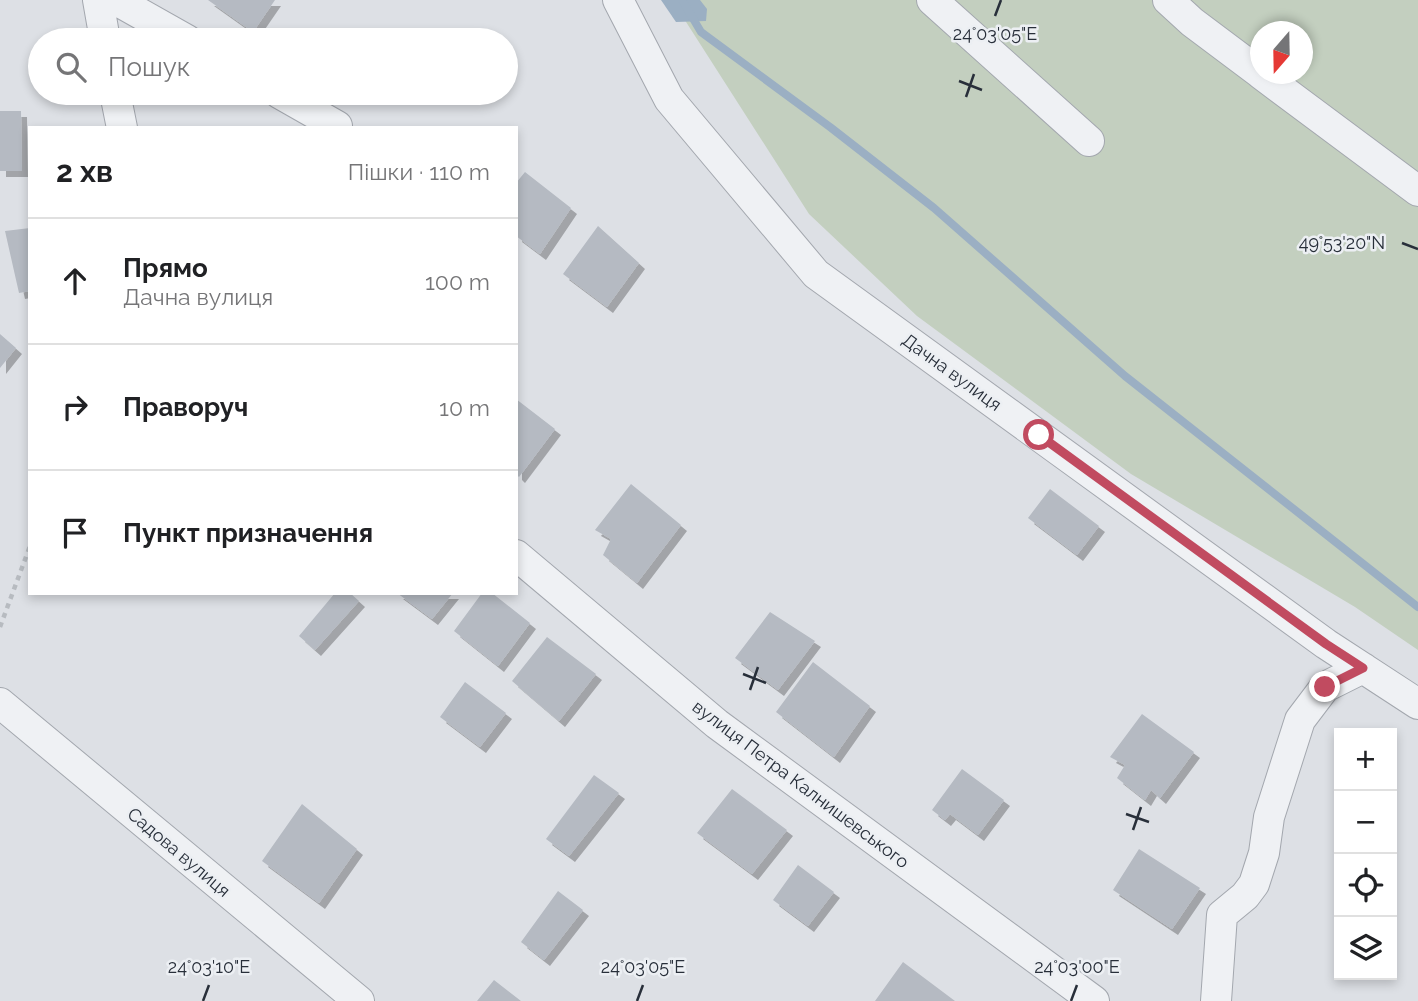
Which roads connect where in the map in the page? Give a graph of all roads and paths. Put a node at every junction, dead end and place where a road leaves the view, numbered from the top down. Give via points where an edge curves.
1 (98, 0) edge
2 (116, 0) edge
3 (618, 0) edge
4 (932, 0) edge
5 (1168, 0) edge
6 (103, 28) edge
7 (166, 28) edge
8 (1250, 65) edge
9 (1276, 84) edge
10 (117, 105) edge
11 (300, 105) edge
12 (121, 126) edge
13 (337, 126) edge
14 (1089, 141) dead end
15 (1418, 191) edge
16 (28, 552) edge
17 (518, 557) edge
18 (0, 627) edge
19 (1363, 668) junction
20 (0, 704) edge
21 (1418, 704) edge
22 (348, 998) edge
23 (1094, 1001) edge
24 (1216, 1001) edge

1 - 6 street
2 - 7 street
3 - 19 street, Дачна вулиця via 669,99 816,274
4 - 14 street
5 - 8 street
9 - 15 street
10 - 12 street
11 - 13 street
16 - 18 path
17 - 23 street, вулиця Петра Калнишевського via 717,724
19 - 21 street, Дачна вулиця
19 - 24 street via 1325,687 1300,720 1269,817 1254,884 1222,915
20 - 22 street, Садова вулиця

